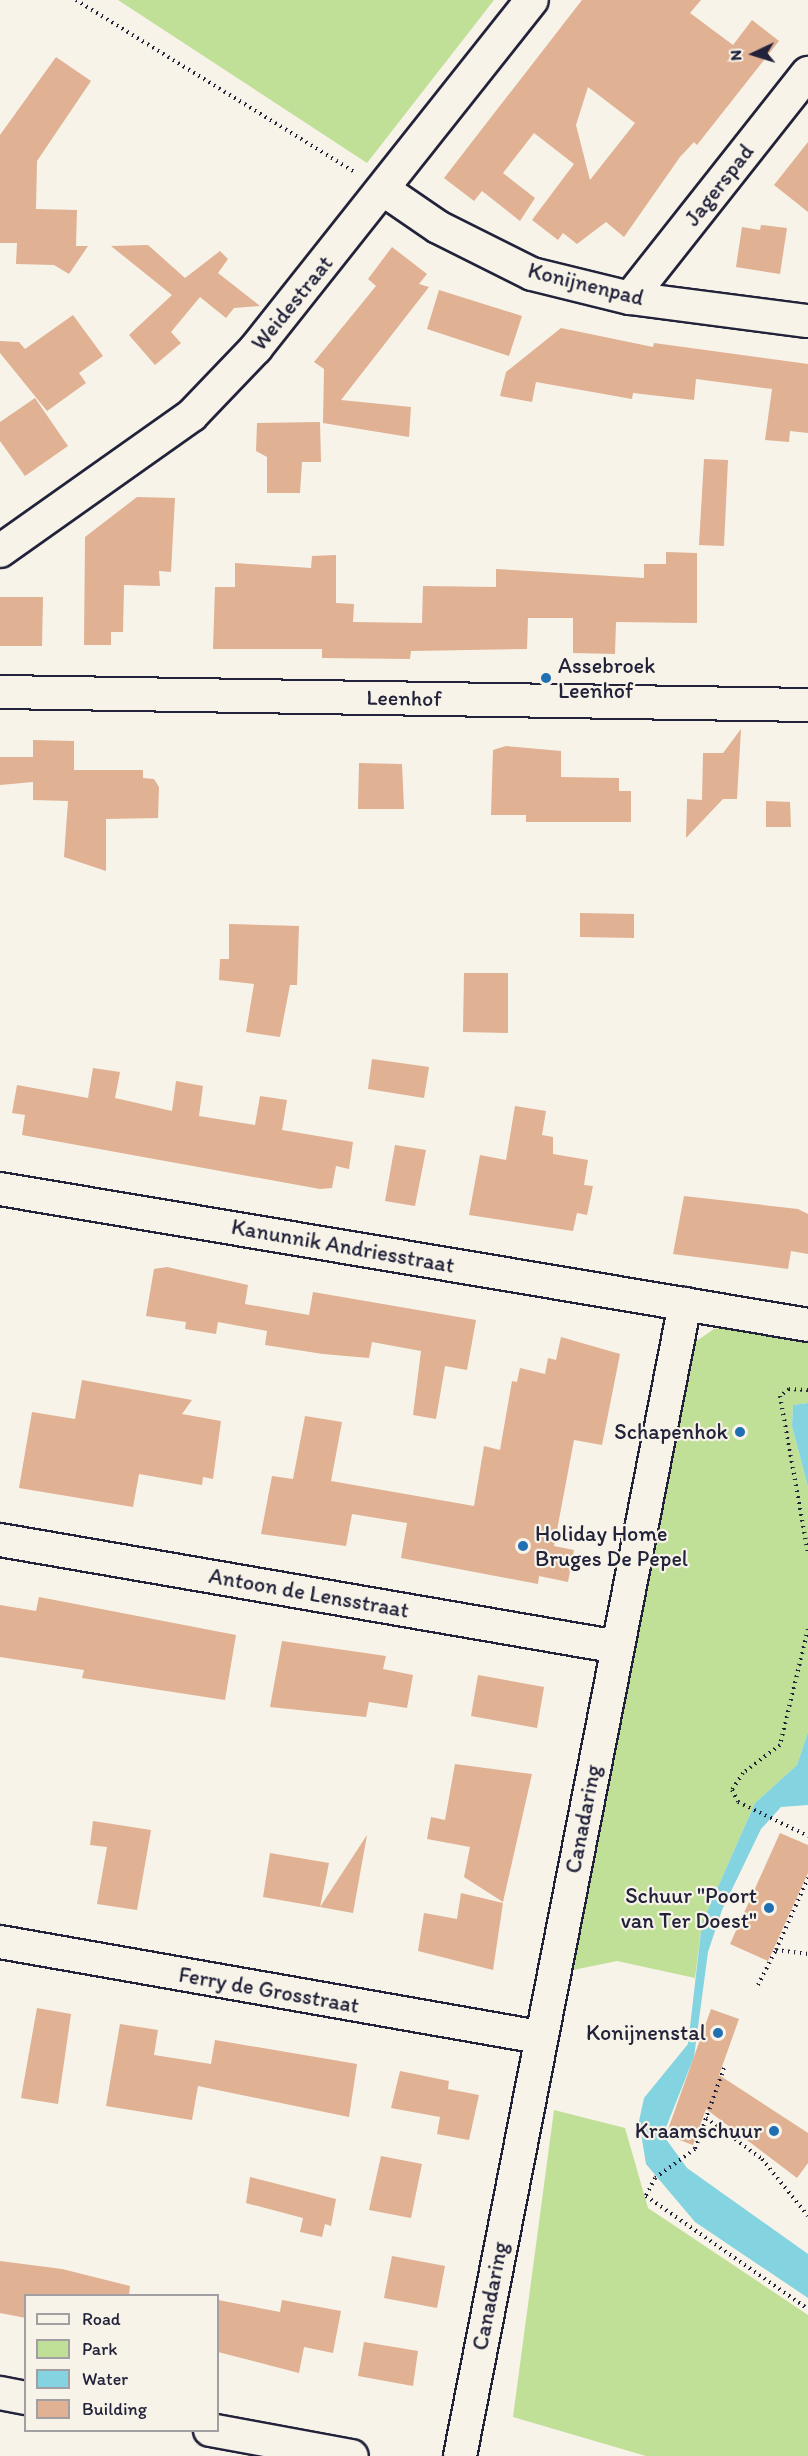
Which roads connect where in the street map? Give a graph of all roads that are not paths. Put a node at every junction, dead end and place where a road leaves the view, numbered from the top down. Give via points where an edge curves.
1 (532, 0) edge
2 (808, 73) edge
3 (384, 190) junction
4 (630, 298) junction
5 (808, 321) edge
6 (0, 551) edge
7 (0, 692) edge
8 (808, 705) edge
9 (0, 1189) edge
10 (685, 1304) junction
11 (808, 1325) edge
12 (0, 1540) edge
13 (618, 1647) junction
14 (0, 1942) edge
15 (539, 2037) junction
16 (0, 2393) edge
17 (24, 2397) edge
18 (219, 2432) edge
19 (352, 2456) edge
20 (460, 2456) edge

1 - 3 street, Weidestraat
2 - 4 street, Jagerspad
3 - 4 street, Konijnenpad via 438,227 532,274
3 - 6 street, Weidestraat via 256,348 192,415
4 - 5 street, Konijnenpad
7 - 8 street, Leenhof
9 - 10 street, Kanunnik Andriesstraat
10 - 11 street
10 - 13 street, Canadaring
12 - 13 street, Antoon de Lensstraat
13 - 15 street, Canadaring
14 - 15 street, Ferry de Grosstraat
15 - 20 street, Canadaring
16 - 17 street
18 - 19 street

